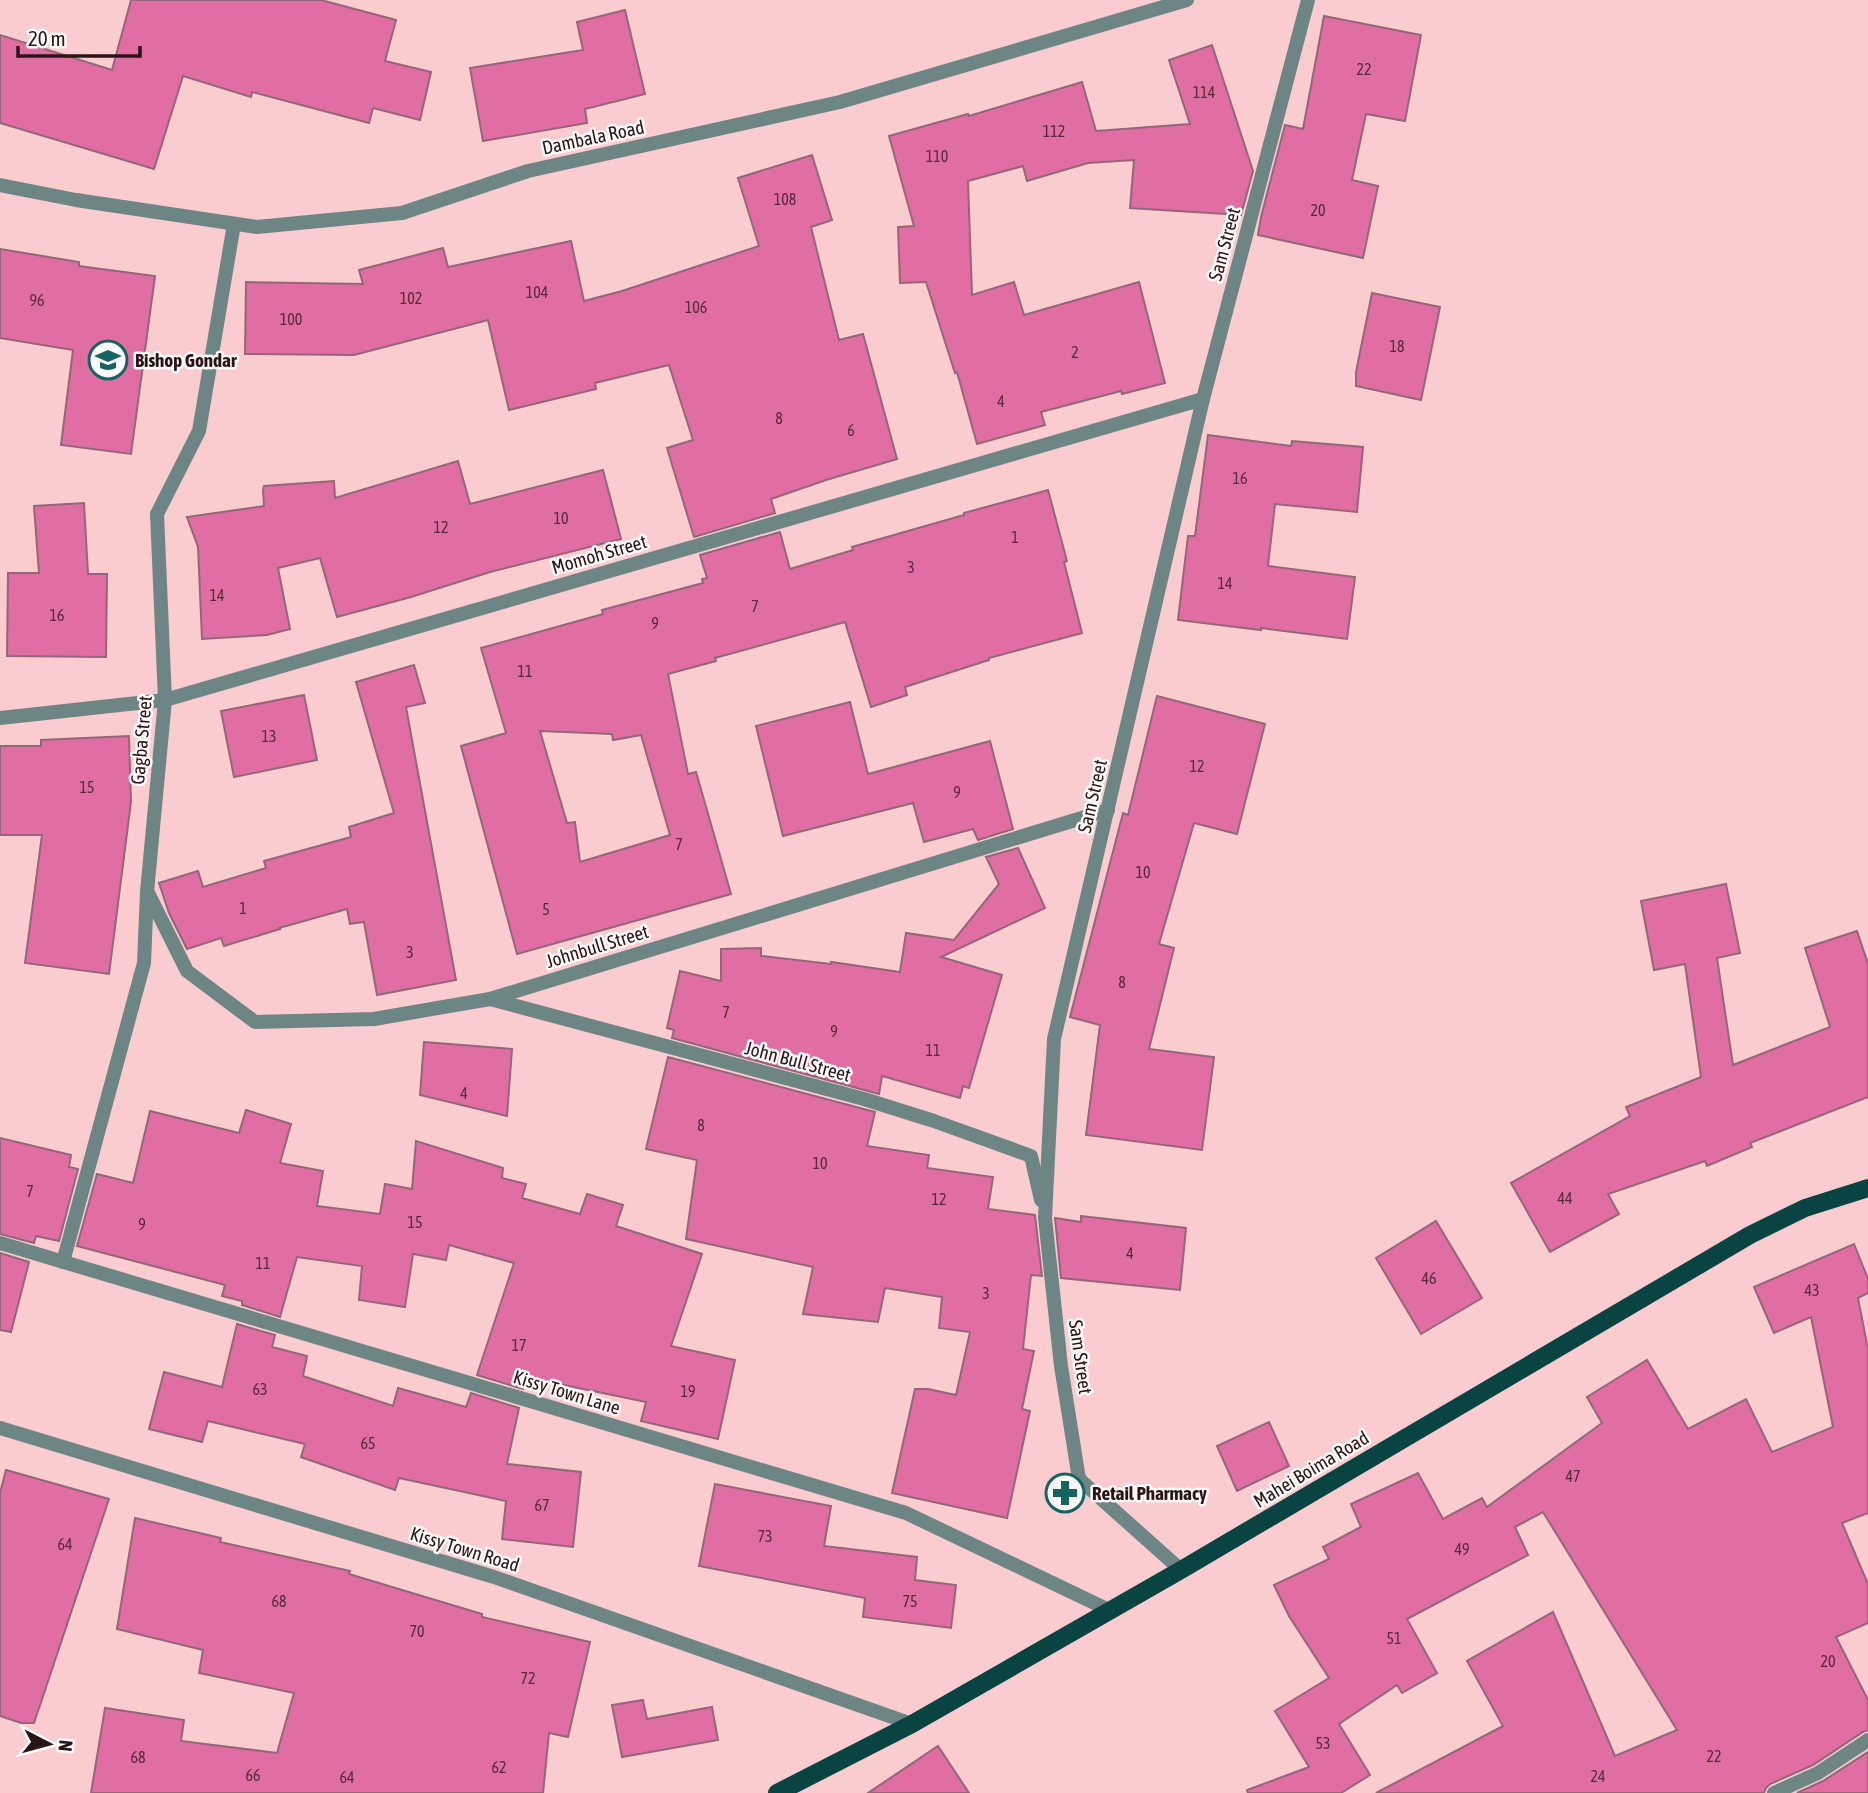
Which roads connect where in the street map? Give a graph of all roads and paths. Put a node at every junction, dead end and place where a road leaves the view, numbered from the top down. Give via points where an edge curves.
1 (1187, 0) edge
2 (1308, 0) edge
3 (0, 185) edge
4 (233, 224) junction
5 (1203, 399) junction
6 (165, 700) junction
7 (0, 718) edge
8 (1108, 810) junction
9 (147, 892) junction
10 (490, 999) junction
11 (1868, 1188) edge
12 (1045, 1218) junction
13 (0, 1243) edge
14 (63, 1262) junction
15 (0, 1428) edge
16 (1181, 1570) junction
17 (1111, 1611) junction
18 (912, 1724) junction
19 (1868, 1741) edge
20 (778, 1793) edge
21 (1774, 1793) edge

1 - 4 street, Dambala Road via 840,102 528,171 402,213 257,227
2 - 5 street, Sam Street
3 - 4 street, Dambala Road
4 - 6 street, Gagba Street via 199,431 157,514
5 - 6 street, Momoh Street
5 - 8 street, Sam Street
6 - 7 street, Momoh Street
6 - 9 street, Gagba Street
8 - 10 street, Johnbull Street
8 - 12 street, Sam Street via 1054,1039
9 - 10 street, Johnbull Street via 187,971 255,1022 374,1019
9 - 14 street, Gagba Street via 144,963
10 - 12 street, John Bull Street via 864,1099 1031,1156
11 - 16 main road, Mahei Boima Road via 1805,1208 1750,1235
12 - 16 street, Sam Street via 1079,1479
13 - 14 street, Kissy Town Lane
14 - 17 street, Kissy Town Lane via 906,1513
15 - 18 street, Kissy Town Road via 494,1577
16 - 17 main road, Mahei Boima Road
17 - 18 main road, Mahei Boima Road
18 - 20 main road, Mahei Boima Road
19 - 21 street via 1818,1773

